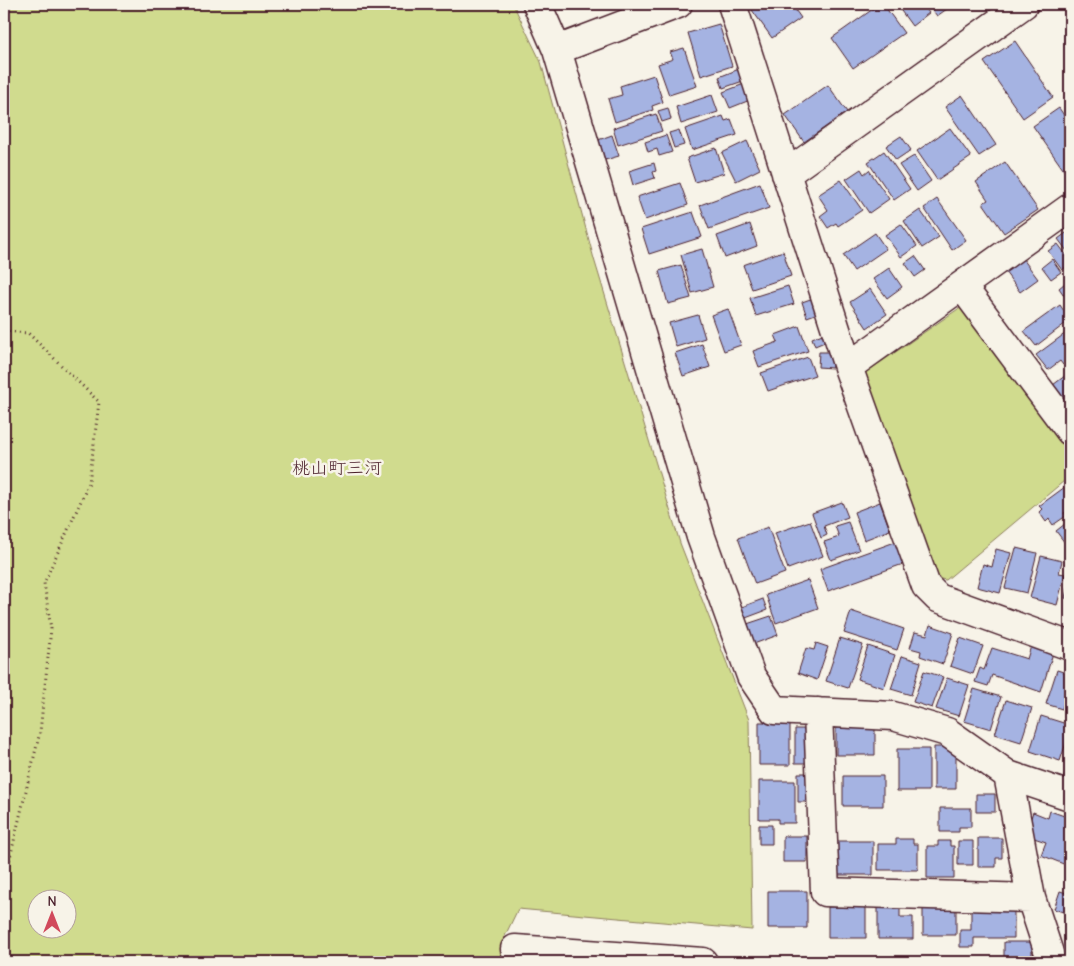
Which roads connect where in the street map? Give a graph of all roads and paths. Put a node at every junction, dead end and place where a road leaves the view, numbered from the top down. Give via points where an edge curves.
1 (537, 4) edge
2 (678, 4) edge
3 (732, 4) edge
4 (1024, 4) edge
5 (557, 50) junction
6 (786, 174) junction
7 (1070, 208) edge
8 (962, 286) junction
9 (4, 331) edge
10 (848, 367) junction
11 (1070, 431) edge
12 (1070, 646) edge
13 (818, 712) junction
14 (1008, 775) junction
15 (1070, 796) edge
16 (4, 883) edge
17 (1031, 898) junction
18 (514, 949) dead end
19 (703, 962) edge
20 (1052, 962) edge

1 - 5 street
2 - 5 street
3 - 6 street
4 - 6 street
5 - 13 street via 700,537 751,676 774,710
6 - 10 street
7 - 8 street
8 - 10 street
8 - 11 street
9 - 16 path via 28,334 99,402 89,483 44,583 51,630 40,732
10 - 12 street via 926,586 938,598
13 - 14 street via 893,716 947,732
13 - 17 street via 825,892
14 - 15 street
14 - 17 street
17 - 20 street
18 - 19 street

